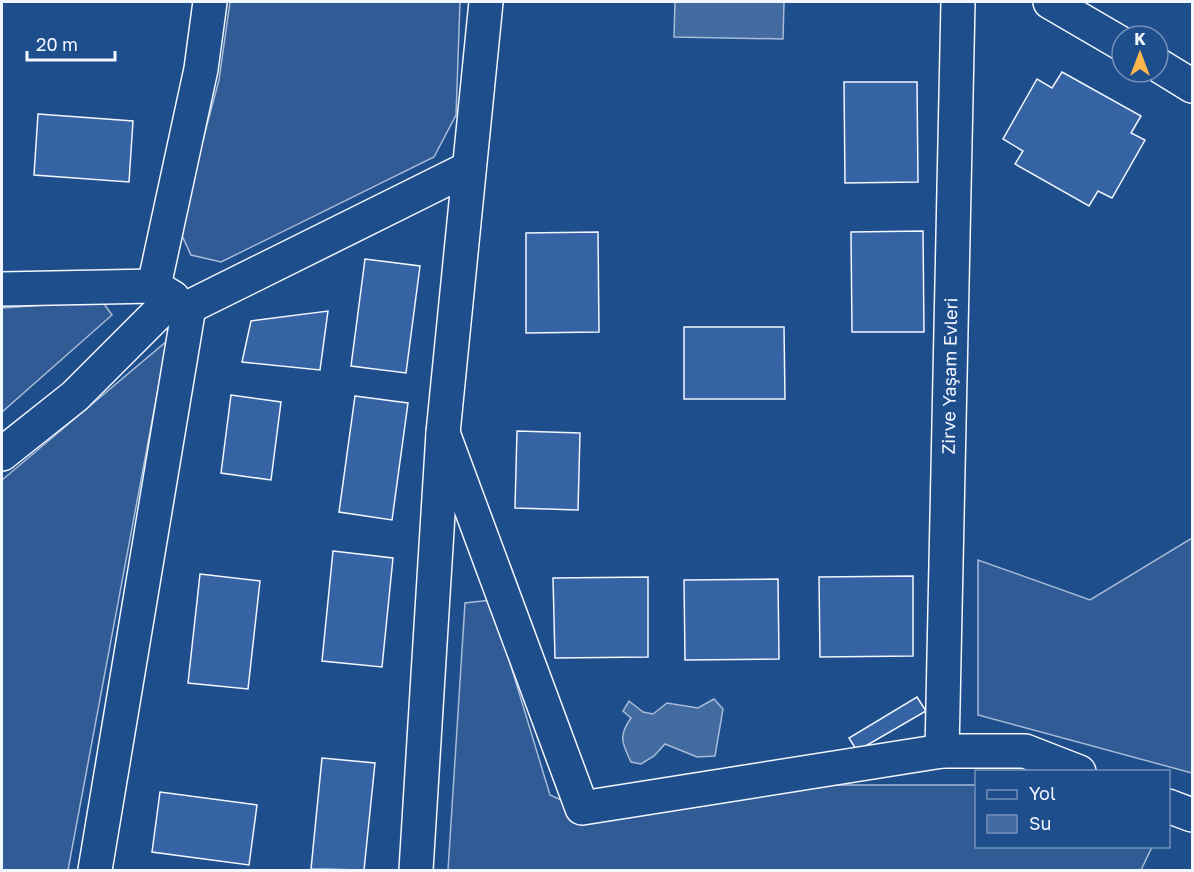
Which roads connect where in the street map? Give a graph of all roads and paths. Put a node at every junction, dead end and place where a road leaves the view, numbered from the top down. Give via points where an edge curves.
1 (210, 2) edge
2 (486, 2) edge
3 (958, 2) edge
4 (1050, 2) edge
5 (1110, 37) edge
6 (1170, 72) edge
7 (1192, 86) edge
8 (469, 168) junction
9 (2, 289) edge
10 (172, 297) junction
11 (443, 433) junction
12 (2, 454) edge
13 (942, 751) junction
14 (1076, 770) edge
15 (1170, 807) edge
16 (1192, 815) edge
17 (94, 870) edge
18 (416, 870) edge

1 - 10 street
2 - 8 street
3 - 13 street, Zirve Yaşam Evleri
4 - 5 street
6 - 7 street
8 - 10 street
8 - 11 street
9 - 10 street
10 - 12 street via 75,396
10 - 17 street
11 - 13 street via 582,808
11 - 18 street
13 - 14 street via 1025,751
15 - 16 street

